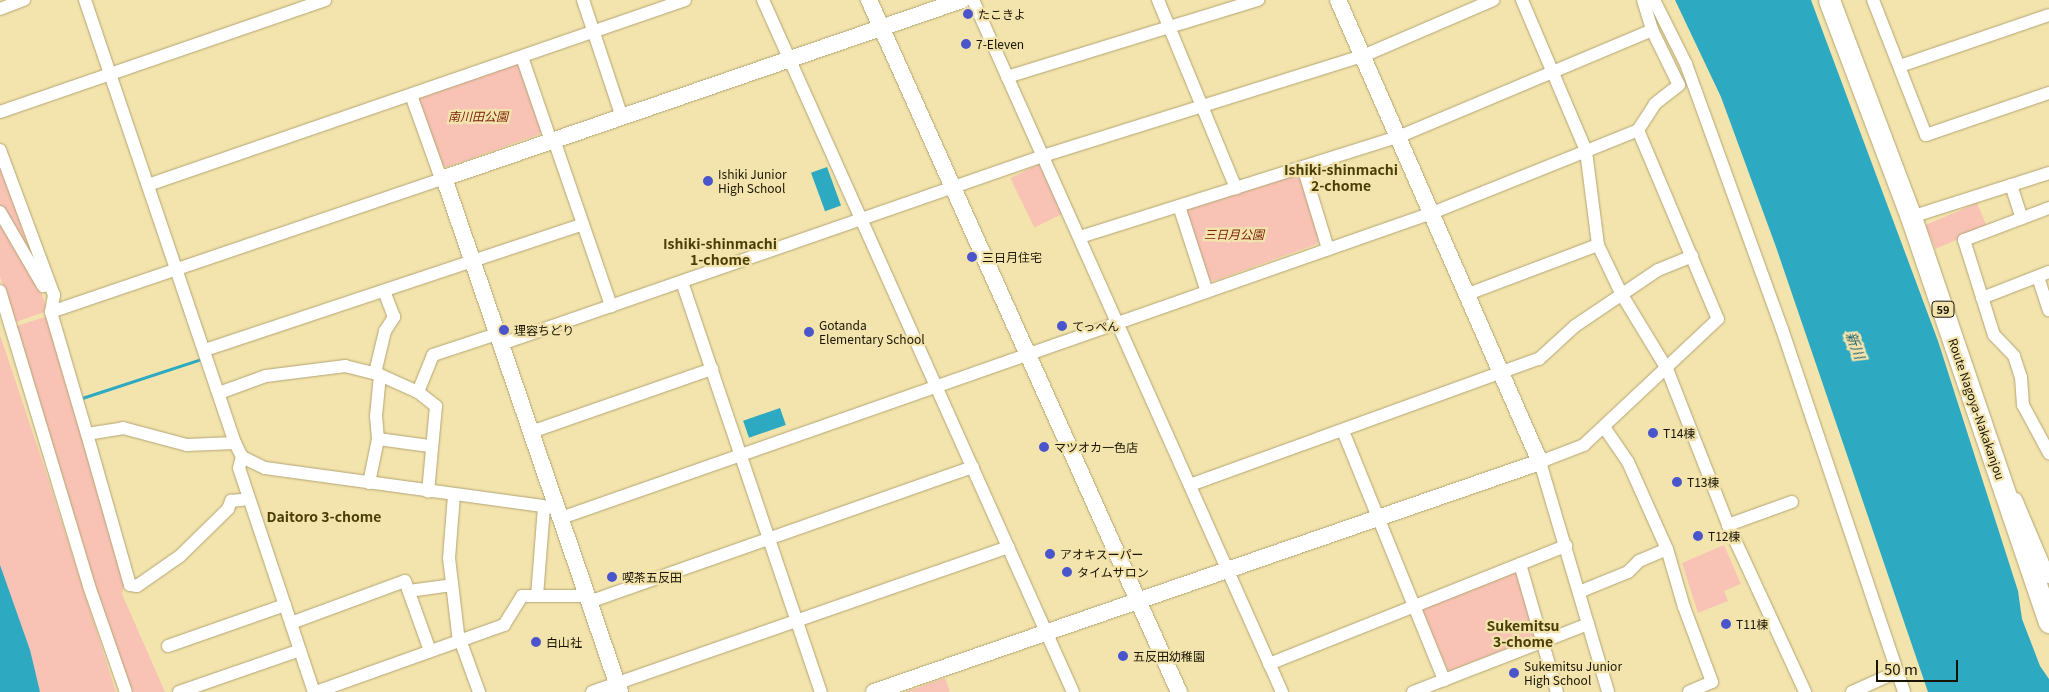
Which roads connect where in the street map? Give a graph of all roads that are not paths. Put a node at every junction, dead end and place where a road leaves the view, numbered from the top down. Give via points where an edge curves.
1 (24, 0) edge
2 (85, 0) edge
3 (325, 0) edge
4 (583, 0) edge
5 (685, 0) edge
6 (763, 0) edge
7 (868, 0) edge
8 (962, 0) edge
9 (973, 0) edge
10 (1158, 0) edge
11 (1258, 0) edge
12 (1338, 0) edge
13 (1493, 0) edge
14 (1522, 0) edge
15 (1643, 0) edge
16 (1654, 0) edge
17 (1829, 0) edge
18 (1873, 0) edge
19 (0, 9) edge
20 (2049, 15) edge
21 (1169, 27) junction
22 (881, 28) junction
23 (1652, 30) junction
24 (593, 32) junction
25 (1363, 56) junction
26 (522, 57) junction
27 (790, 59) junction
28 (1900, 66) junction
29 (1553, 72) junction
30 (110, 74) junction
31 (1007, 77) junction
32 (2049, 93) edge
33 (412, 95) junction
34 (1202, 106) junction
35 (0, 112) edge
36 (622, 116) junction
37 (1638, 130) junction
38 (1398, 137) junction
39 (553, 140) junction
40 (0, 150) edge
41 (1586, 151) junction
42 (1043, 156) junction
43 (1303, 167) junction
44 (2049, 173) edge
45 (442, 178) junction
46 (148, 185) junction
47 (2011, 185) junction
48 (953, 188) junction
49 (1236, 188) junction
50 (1179, 206) junction
51 (2049, 208) edge
52 (0, 212) edge
53 (1432, 213) junction
54 (1912, 217) junction
55 (2022, 218) junction
56 (862, 220) junction
57 (583, 224) junction
58 (1080, 237) junction
59 (1598, 244) junction
60 (1328, 249) junction
61 (1692, 256) junction
62 (472, 261) junction
63 (176, 267) junction
64 (2043, 274) edge
65 (682, 282) junction
66 (0, 291) edge
67 (384, 291) junction
68 (1207, 292) junction
69 (1468, 294) junction
70 (54, 295) junction
71 (1622, 295) junction
72 (1982, 298) junction
73 (611, 306) junction
74 (2049, 310) edge
75 (52, 312) junction
76 (1118, 323) junction
77 (499, 339) junction
78 (206, 350) junction
79 (1027, 354) junction
80 (712, 369) junction
81 (1667, 369) junction
82 (378, 374) junction
83 (1503, 374) junction
84 (936, 386) junction
85 (418, 392) junction
86 (219, 393) junction
87 (1604, 427) junction
88 (1343, 431) junction
89 (531, 432) junction
90 (87, 434) junction
91 (378, 439) junction
92 (235, 443) junction
93 (430, 446) junction
94 (2049, 453) edge
95 (741, 454) junction
96 (242, 458) junction
97 (1540, 462) junction
98 (973, 467) junction
99 (2000, 475) junction
100 (369, 483) junction
101 (1190, 485) junction
102 (428, 492) junction
103 (454, 495) junction
104 (249, 499) junction
105 (1792, 502) dead end
106 (554, 511) junction
107 (1378, 518) junction
108 (1728, 525) junction
109 (769, 538) junction
110 (1566, 546) junction
111 (1009, 547) junction
112 (1667, 549) junction
113 (1520, 564) junction
114 (1228, 571) junction
115 (2049, 577) edge
116 (452, 585) junction
117 (409, 591) junction
118 (1579, 592) junction
119 (537, 596) junction
120 (588, 599) junction
121 (1138, 601) junction
122 (285, 605) junction
123 (1413, 607) junction
124 (797, 622) junction
125 (2049, 622) edge
126 (291, 623) junction
127 (1588, 624) junction
128 (1048, 632) junction
129 (461, 640) junction
130 (1542, 642) junction
131 (168, 646) dead end
132 (300, 650) junction
133 (430, 651) junction
134 (1269, 664) junction
135 (1897, 672) junction
136 (1444, 680) junction
137 (619, 688) edge
138 (126, 692) edge
139 (179, 692) edge
140 (315, 692) edge
141 (479, 692) edge
142 (592, 692) edge
143 (821, 692) edge
144 (874, 692) edge
145 (1074, 692) edge
146 (1179, 692) edge
147 (1282, 692) edge
148 (1413, 692) edge
149 (1557, 692) edge
150 (1608, 692) edge
151 (1689, 692) edge
152 (1805, 692) edge
153 (1852, 692) edge
154 (1904, 692) edge

1 - 19 street
2 - 30 street
3 - 30 street
4 - 24 street
5 - 24 street
6 - 27 street
7 - 22 street
8 - 22 street
9 - 31 street
10 - 21 street
11 - 21 street
12 - 25 street
13 - 25 street
14 - 29 street
15 - 23 street
16 - 135 street via 1686,64 1778,320
17 - 54 main road, Route Nagoya-Nakakanjou / 59
18 - 28 street
20 - 28 street
21 - 31 street
21 - 34 street
22 - 27 street
22 - 48 street
23 - 29 street
23 - 37 street via 1678,85 1655,104
24 - 26 street
24 - 36 street
25 - 34 street
25 - 38 street
26 - 33 street
26 - 39 street
27 - 36 street
27 - 56 street
28 - 32 street via 1926,135
29 - 38 street
29 - 41 street
30 - 35 street
30 - 46 street
31 - 42 street
33 - 45 street
33 - 46 street
34 - 42 street
34 - 49 street
36 - 39 street
37 - 41 street
37 - 61 street
38 - 43 street
38 - 53 street
39 - 45 street
39 - 57 street
40 - 70 street
41 - 53 street
41 - 59 street
42 - 48 street
42 - 58 street
43 - 49 street
43 - 60 street
44 - 47 street
45 - 62 street
45 - 63 street
46 - 63 street
47 - 54 street
47 - 55 street
48 - 56 street
48 - 79 street
49 - 50 street
50 - 58 street
50 - 68 street
51 - 55 street
52 - 70 street via 46,290
53 - 60 street
53 - 69 street
54 - 99 main road, Route Nagoya-Nakakanjou / 59
55 - 72 street via 1964,240
56 - 65 street
56 - 84 street
57 - 62 street
57 - 73 street
58 - 76 street
59 - 69 street
59 - 71 street
60 - 68 street
61 - 71 street via 1658,270
61 - 81 street via 1718,319
62 - 67 street
62 - 77 street
63 - 75 street
63 - 78 street
64 - 72 street
64 - 74 street
65 - 73 street
65 - 80 street
66 - 138 street via 89,586
67 - 78 street
67 - 82 street via 394,317 385,330
68 - 76 street
69 - 83 street
70 - 75 street
71 - 81 street
71 - 83 street via 1575,326 1539,359
72 - 94 street via 1994,335 2014,356 2021,377 2023,405
73 - 77 street
75 - 90 street
76 - 79 street
76 - 101 street
77 - 85 street via 433,355
77 - 89 street
78 - 86 street
79 - 84 street
79 - 121 street
80 - 89 street
80 - 95 street
81 - 87 street
81 - 108 street
82 - 85 street
82 - 86 street via 345,366 266,376
82 - 91 street
83 - 88 street
83 - 97 street
84 - 95 street
84 - 98 street
85 - 93 street via 436,406
86 - 92 street
87 - 97 street via 1584,445
87 - 112 street via 1628,462
88 - 101 street
88 - 107 street
89 - 106 street
90 - 92 street via 123,428 187,445
90 - 104 street via 130,585 137,586 180,556 228,509 231,500
91 - 93 street
91 - 100 street
92 - 96 street
93 - 102 street
95 - 106 street
95 - 109 street
96 - 100 street via 260,467
96 - 104 street via 239,468
97 - 107 street
97 - 110 street
98 - 109 street
98 - 111 street
99 - 115 street via 2008,482
99 - 125 main road, Route Nagoya-Nakakanjou / 59
100 - 102 street
101 - 114 street
102 - 103 street
103 - 106 street
103 - 116 street via 449,558
104 - 122 street
105 - 108 street
106 - 119 street
106 - 120 street
107 - 114 street
107 - 123 street
108 - 152 street
109 - 120 street
109 - 124 street
110 - 113 street
110 - 118 street
111 - 124 street
111 - 128 street
112 - 118 street via 1639,561 1628,572
112 - 151 street via 1712,682
113 - 123 street
113 - 130 street
114 - 121 street
114 - 134 street
116 - 117 street
116 - 129 street
117 - 126 street via 405,582
117 - 133 street
118 - 127 street
119 - 120 street
119 - 129 street via 522,596 504,625
120 - 137 street
121 - 128 street
121 - 146 street
122 - 126 street
122 - 131 street
123 - 134 street
123 - 136 street
124 - 137 street
124 - 143 street
126 - 132 street
127 - 130 street
127 - 150 street
128 - 144 street
128 - 145 street
129 - 133 street
129 - 141 street
130 - 136 street
130 - 149 street
132 - 139 street
132 - 140 street
133 - 140 street
134 - 147 street
135 - 153 street
135 - 154 street
136 - 148 street
137 - 142 street

